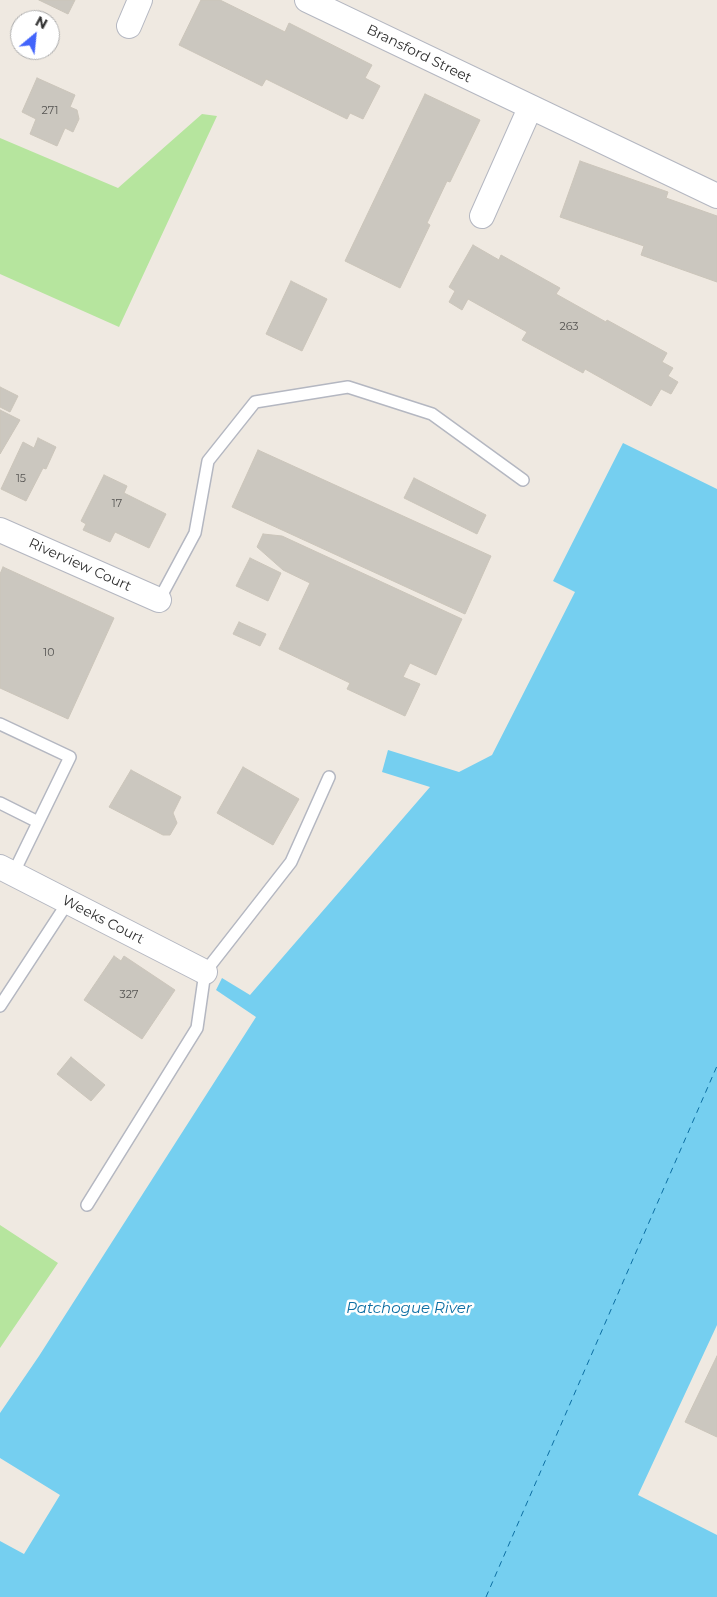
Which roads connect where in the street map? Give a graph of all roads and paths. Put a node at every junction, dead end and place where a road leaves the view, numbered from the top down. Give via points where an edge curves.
1 (140, 0) edge
2 (307, 0) edge
3 (129, 26) dead end
4 (530, 108) junction
5 (717, 196) edge
6 (482, 216) dead end
7 (523, 480) dead end
8 (0, 530) edge
9 (160, 600) joint
10 (0, 724) edge
11 (329, 777) dead end
12 (0, 803) edge
13 (38, 822) junction
14 (7, 871) edge
15 (68, 902) junction
16 (205, 972) junction
17 (0, 1006) edge
18 (87, 1205) dead end

1 - 3 street
2 - 4 street, Bransford Street
4 - 5 street, Bransford Street
4 - 6 street
7 - 9 lane via 432,414 348,387 255,402 208,461 194,533
8 - 9 street, Riverview Court
10 - 13 lane via 70,757
11 - 16 lane via 291,862
12 - 13 lane
13 - 14 lane
14 - 15 street, Weeks Court
15 - 16 street, Weeks Court
15 - 17 lane
16 - 18 lane via 197,1028

